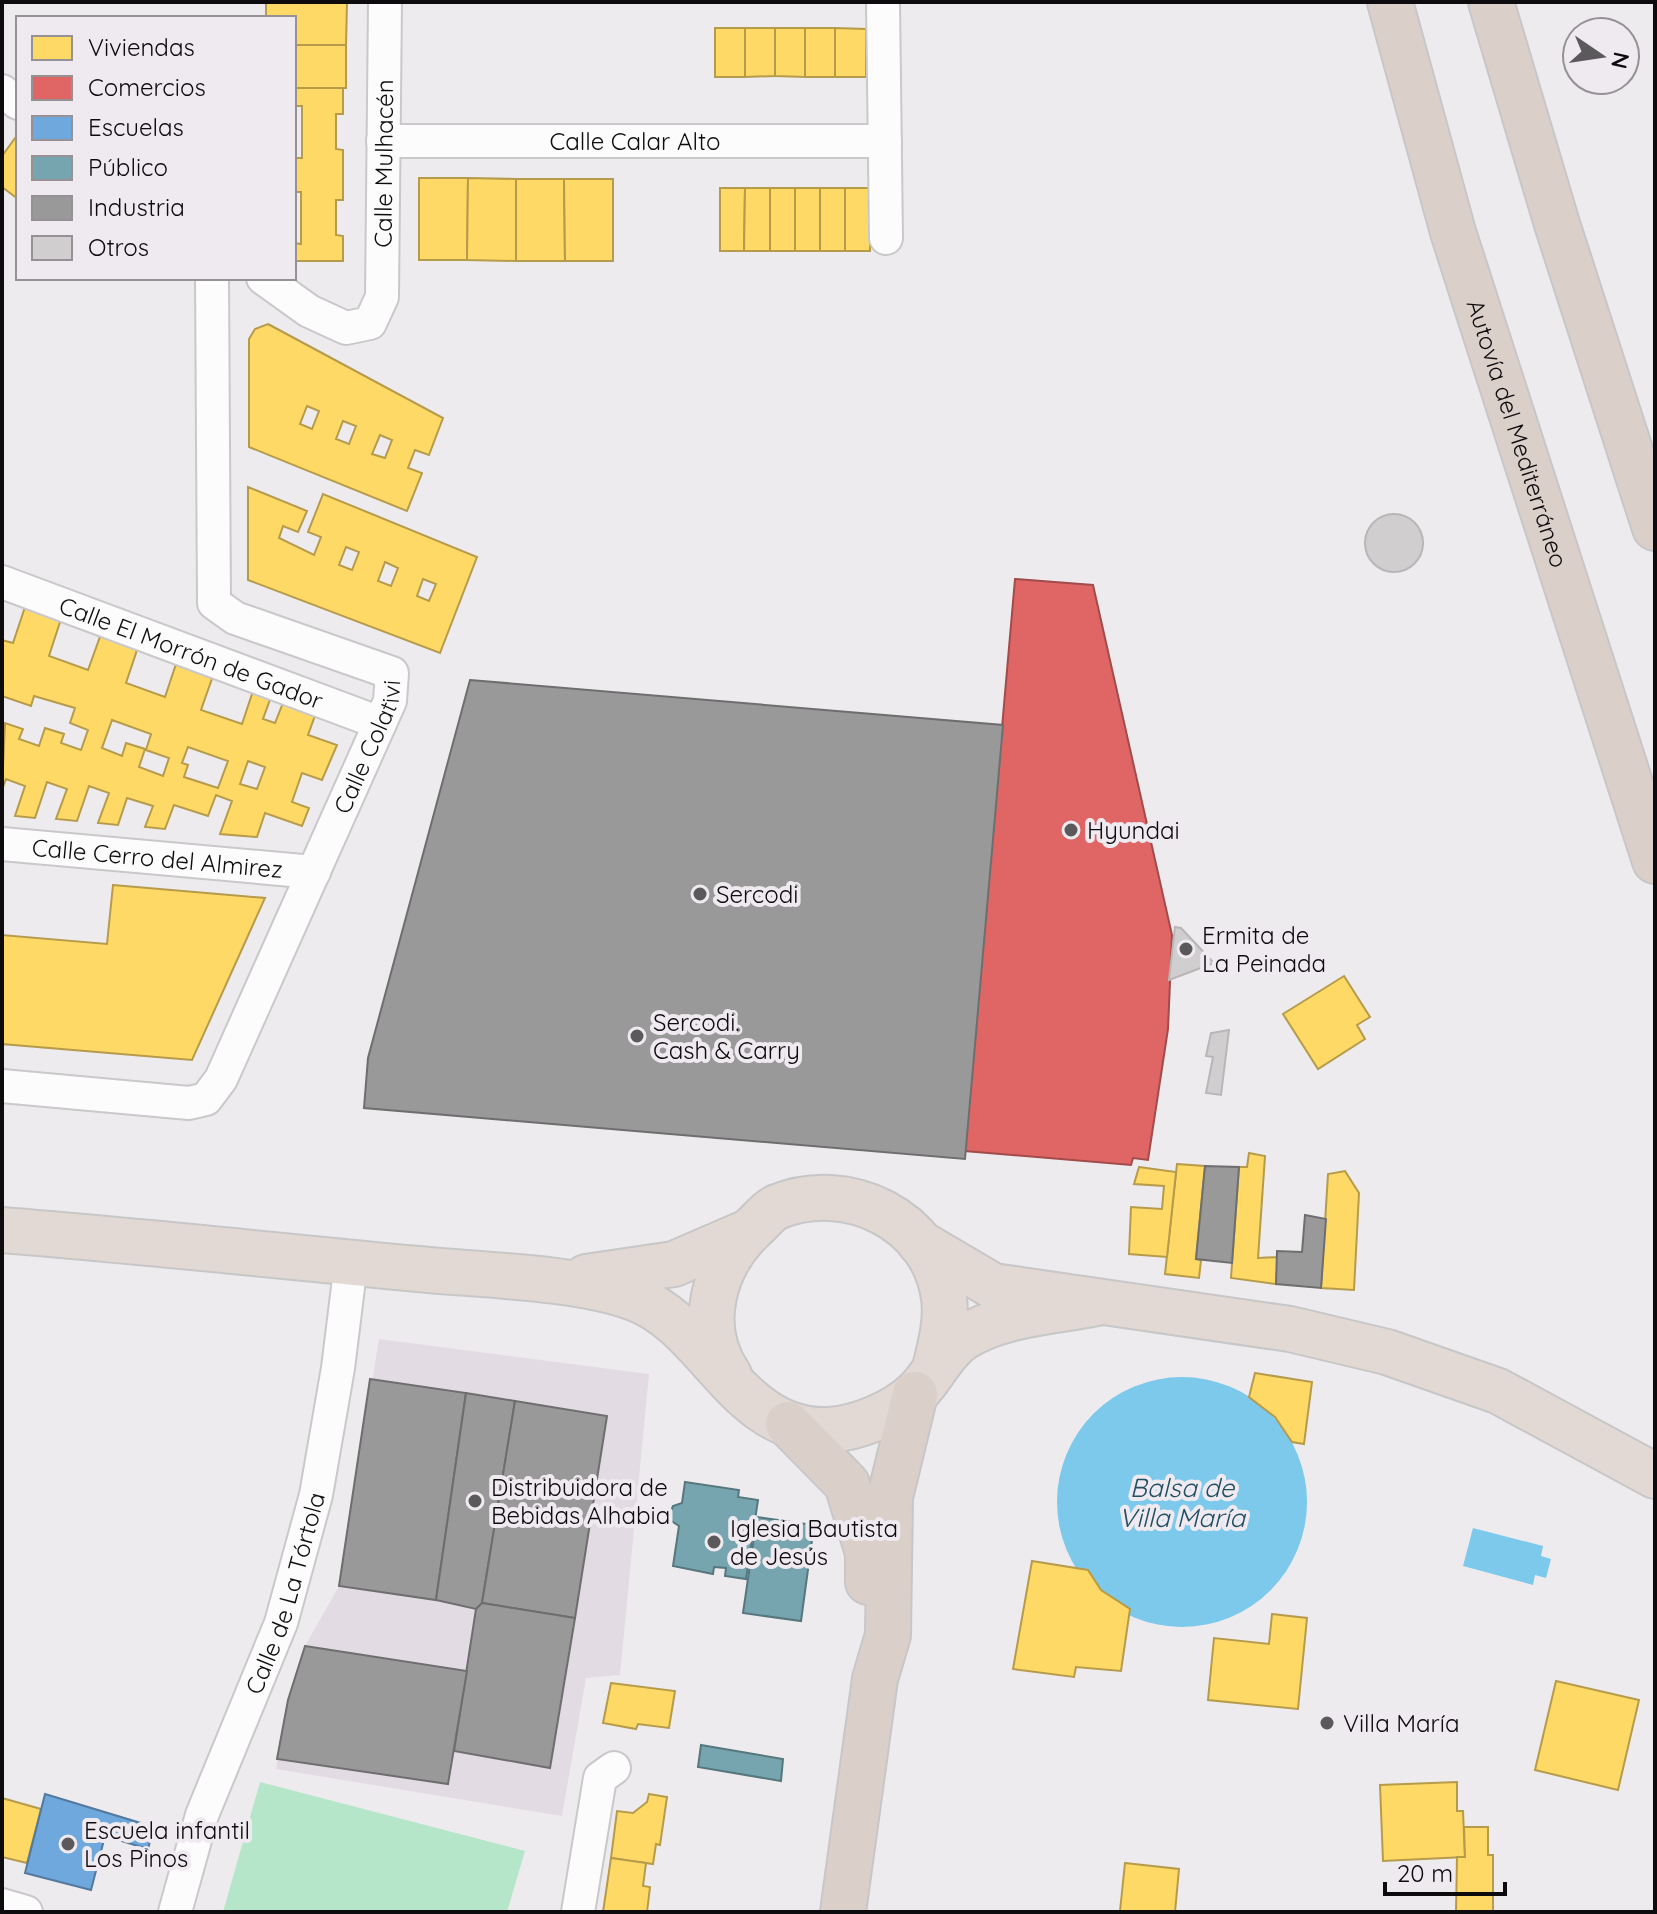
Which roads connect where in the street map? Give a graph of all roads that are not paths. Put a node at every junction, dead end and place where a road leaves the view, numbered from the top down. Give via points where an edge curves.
1 (385, 2) edge
2 (883, 2) edge
3 (1390, 2) edge
4 (1491, 2) edge
5 (383, 141) junction
6 (885, 141) junction
7 (886, 238) dead end
8 (212, 280) edge
9 (266, 280) edge
10 (1598, 350) junction
11 (1655, 435) edge
12 (1655, 528) edge
13 (2, 582) edge
14 (380, 723) junction
15 (2, 844) edge
16 (1655, 861) edge
17 (314, 872) junction
18 (2, 1086) edge
19 (4, 1230) edge
20 (748, 1232) junction
21 (920, 1243) junction
22 (351, 1263) junction
23 (532, 1280) junction
24 (1097, 1303) junction
25 (926, 1379) junction
26 (744, 1397) junction
27 (788, 1424) junction
28 (1655, 1476) edge
29 (875, 1679) junction
30 (614, 1768) dead end
31 (2, 1905) edge
32 (26, 1912) edge
33 (175, 1912) edge
34 (578, 1912) edge
35 (843, 1912) edge

1 - 5 street, Calle Mulhacén
2 - 6 street
3 - 16 highway, Autovía del Mediterráneo via 1453,232
4 - 10 highway
5 - 6 street, Calle Calar Alto
5 - 9 street, Calle Mulhacén via 382,297 370,323 346,328 309,311
6 - 7 street
8 - 14 street, Calle Colativi via 214,603 235,618 392,673 390,701
10 - 11 highway
10 - 12 highway
13 - 14 street, Calle El Morrón de Gador
14 - 17 street, Calle Colativi
15 - 17 street, Calle Cerro del Almirez
17 - 18 street, Calle Colativi via 221,1079 206,1099 189,1103
19 - 22 highway
20 - 21 highway via 775,1208 819,1197 876,1206 907,1226
20 - 23 highway via 674,1264
20 - 26 highway via 724,1263 714,1289 711,1322 719,1360
21 - 24 highway via 993,1286
21 - 25 highway via 944,1298 943,1338
22 - 23 highway
22 - 33 street, Calle de La Tórtola via 316,1495 281,1623 202,1815
23 - 26 highway via 633,1297 665,1314
24 - 25 highway via 1000,1323 962,1339
24 - 28 highway via 1290,1329 1387,1352 1498,1391
25 - 27 highway via 855,1426 827,1431
25 - 29 highway via 890,1497 888,1635
26 - 27 highway
27 - 29 highway via 847,1484 868,1553 867,1636
29 - 35 highway
30 - 34 street via 600,1778
31 - 32 street

